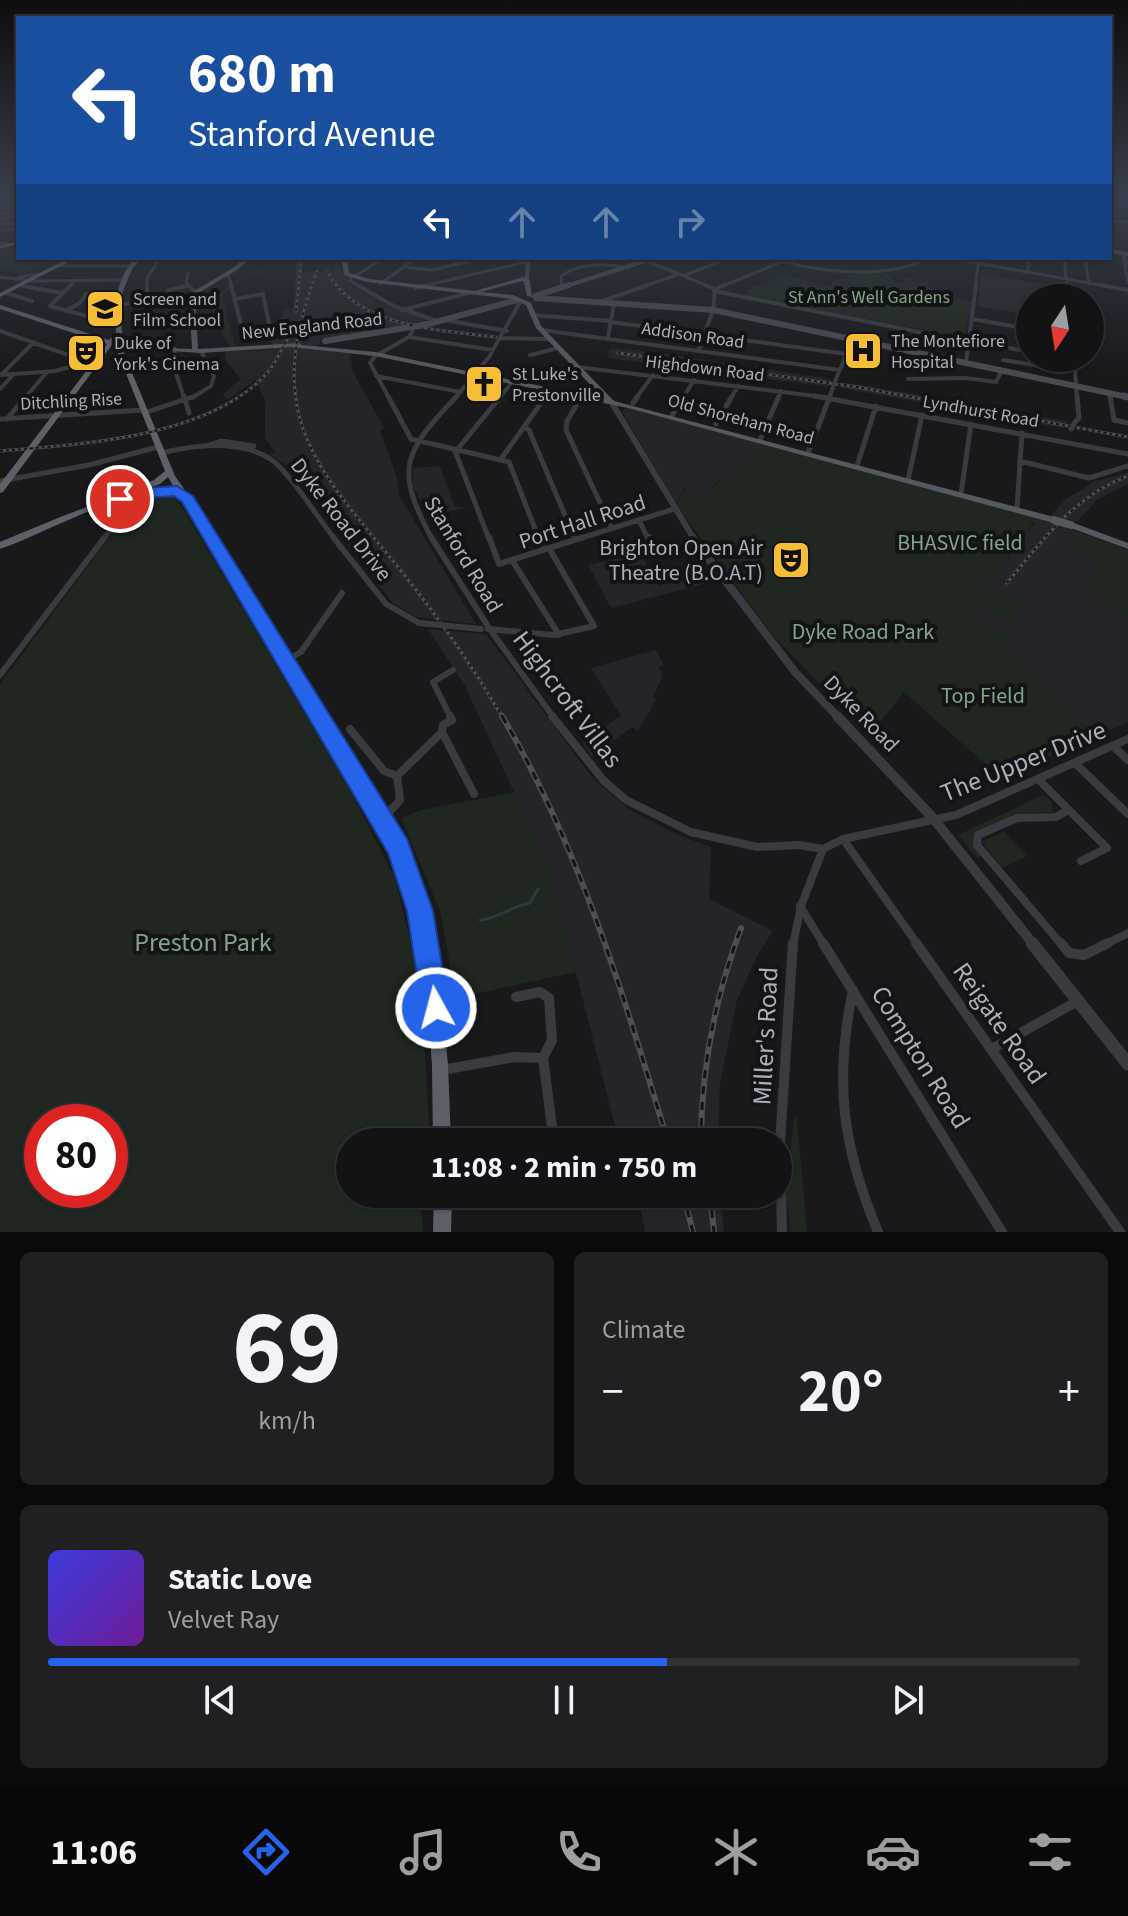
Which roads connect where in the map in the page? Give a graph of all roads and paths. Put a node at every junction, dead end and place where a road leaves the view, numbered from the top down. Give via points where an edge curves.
1 (1125, 255) edge
2 (69, 260) edge
3 (136, 260) edge
4 (159, 260) edge
5 (245, 260) edge
6 (344, 260) edge
7 (379, 260) edge
8 (413, 260) edge
9 (447, 260) edge
10 (474, 260) edge
11 (524, 260) edge
12 (528, 260) edge
13 (722, 260) edge
14 (779, 260) edge
15 (788, 260) edge
16 (924, 260) edge
17 (963, 260) edge
18 (994, 260) edge
19 (1030, 260) edge
20 (1064, 260) edge
21 (1085, 260) edge
22 (647, 261) joint
23 (465, 262) junction
24 (785, 262) junction
25 (57, 266) junction
26 (130, 266) junction
27 (978, 266) dead end
28 (992, 266) junction
29 (404, 267) junction
30 (629, 268) junction
31 (188, 273) dead end
32 (1027, 273) junction
33 (41, 274) junction
34 (224, 275) junction
35 (350, 275) junction
36 (681, 275) junction
37 (10, 278) junction
38 (1, 279) edge
39 (526, 279) junction
40 (122, 280) junction
41 (74, 281) junction
42 (1067, 281) junction
43 (1128, 282) edge
44 (25, 284) junction
45 (380, 284) junction
46 (1067, 284) edge
47 (1089, 284) joint
48 (187, 286) junction
49 (1104, 286) edge
50 (415, 288) junction
51 (562, 288) junction
52 (168, 289) dead end
53 (714, 290) junction
54 (1128, 290) edge
55 (194, 291) junction
56 (478, 292) junction
57 (62, 293) junction
58 (469, 293) junction
59 (3, 294) edge
60 (86, 294) dead end
61 (214, 294) dead end
62 (182, 295) dead end
63 (235, 299) junction
64 (149, 300) junction
65 (527, 300) junction
66 (32, 301) dead end
67 (600, 303) junction
68 (614, 304) junction
69 (118, 305) junction
70 (2, 309) edge
71 (402, 310) junction
72 (713, 310) junction
73 (65, 311) junction
74 (532, 315) junction
75 (972, 319) junction
76 (438, 321) junction
77 (193, 322) junction
78 (611, 322) junction
79 (117, 324) junction
80 (1016, 327) edge
81 (415, 328) junction
82 (541, 330) junction
83 (0, 331) edge
84 (507, 331) junction
85 (117, 334) junction
86 (704, 335) junction
87 (409, 337) junction
88 (608, 337) junction
89 (500, 338) junction
90 (550, 339) junction
91 (853, 339) junction
92 (325, 341) junction
93 (34, 342) junction
94 (969, 342) junction
95 (111, 343) junction
96 (120, 345) junction
97 (293, 346) junction
98 (339, 348) junction
99 (558, 348) junction
100 (1010, 348) dead end
101 (1016, 349) edge
102 (174, 350) junction
103 (493, 350) junction
104 (699, 350) junction
105 (195, 351) junction
106 (847, 354) junction
107 (377, 355) junction
108 (530, 355) dead end
109 (99, 358) junction
110 (1003, 360) dead end
111 (1016, 362) edge
112 (966, 363) junction
113 (577, 367) junction
114 (840, 370) junction
115 (1002, 370) junction
116 (47, 372) junction
117 (1075, 372) edge
118 (14, 374) junction
119 (477, 374) junction
120 (0, 375) edge
121 (653, 375) junction
122 (376, 376) junction
123 (908, 379) dead end
124 (694, 380) junction
125 (512, 383) junction
126 (738, 386) junction
127 (1076, 386) junction
128 (0, 389) edge
129 (550, 391) junction
130 (781, 391) junction
131 (461, 392) junction
132 (1110, 393) junction
133 (581, 397) junction
134 (1128, 397) edge
135 (830, 398) junction
136 (184, 402) junction
137 (622, 405) junction
138 (876, 406) junction
139 (144, 411) junction
140 (189, 413) dead end
141 (922, 415) junction
142 (56, 416) junction
143 (671, 417) junction
144 (3, 419) edge
145 (1128, 423) edge
146 (716, 424) dead end
147 (971, 424) junction
148 (524, 427) junction
149 (1022, 433) junction
150 (760, 440) junction
151 (1063, 441) junction
152 (420, 443) junction
153 (206, 446) junction
154 (254, 446) dead end
155 (159, 450) junction
156 (456, 451) junction
157 (808, 453) junction
158 (1128, 454) edge
159 (501, 459) junction
160 (1020, 461) junction
161 (857, 466) junction
162 (1128, 466) edge
163 (169, 472) junction
164 (908, 480) junction
165 (4, 481) edge
166 (157, 482) junction
167 (0, 490) edge
168 (148, 492) junction
169 (183, 493) junction
170 (961, 494) junction
171 (120, 499) junction
172 (130, 504) junction
173 (674, 509) junction
174 (1017, 509) junction
175 (639, 520) junction
176 (612, 528) junction
177 (575, 540) junction
178 (1128, 545) edge
179 (0, 546) edge
180 (633, 547) dead end
181 (546, 549) junction
182 (512, 560) junction
183 (342, 593) dead end
184 (485, 629) junction
185 (559, 635) junction
186 (286, 661) junction
187 (453, 670) dead end
188 (0, 675) edge
189 (350, 729) dead end
190 (442, 732) junction
191 (1128, 739) edge
192 (1114, 747) junction
193 (1128, 760) edge
194 (1075, 763) junction
195 (397, 776) junction
196 (1038, 779) junction
197 (474, 794) dead end
198 (1067, 811) junction
199 (1128, 814) edge
200 (933, 818) junction
201 (383, 819) junction
202 (843, 839) junction
203 (823, 849) junction
204 (1081, 861) dead end
205 (800, 906) junction
206 (1128, 933) edge
207 (853, 989) junction
208 (516, 997) dead end
209 (1077, 1001) junction
210 (992, 1049) junction
211 (543, 1058) junction
212 (1128, 1064) edge
213 (442, 1070) junction
214 (442, 1128) edge
215 (552, 1128) edge
216 (443, 1208) edge
217 (442, 1232) edge
218 (782, 1232) edge
219 (878, 1232) edge
220 (1002, 1232) edge
221 (1120, 1232) edge

1 - 43 street
2 - 25 highway
3 - 26 highway
4 - 64 street via 147,278
5 - 34 main road
6 - 35 main road
7 - 35 street
8 - 29 street
9 - 23 street
10 - 23 street
11 - 50 street
12 - 39 main road, Dyke Road
13 - 36 street
14 - 24 street
15 - 24 street
16 - 24 street via 887,268 812,271
17 - 28 street
18 - 28 street
19 - 32 street
20 - 42 street
21 - 47 street
22 - 30 main road, New England Road
22 - 36 street
23 - 29 street via 432,270
24 - 53 street
25 - 26 street
25 - 33 highway
26 - 40 highway
27 - 75 street
28 - 32 street
29 - 45 street
30 - 51 main road, New England Road
30 - 51 street via 577,267 561,276
31 - 48 street
32 - 42 street
33 - 37 street
33 - 44 highway
34 - 55 main road
34 - 63 street
35 - 45 main road
35 - 71 street via 354,284
36 - 53 street
36 - 67 street
37 - 38 street
37 - 44 street
39 - 56 main road
39 - 65 main road, Dyke Road
40 - 41 street
40 - 69 highway
41 - 44 street
41 - 57 street
42 - 46 street
42 - 47 street
44 - 57 street
44 - 59 highway
45 - 50 main road
48 - 52 street
48 - 55 street
49 - 54 street
50 - 58 main road
51 - 65 main road, New England Road
53 - 72 street
53 - 94 street
55 - 77 main road
56 - 58 main road
56 - 65 main road
57 - 73 street via 50,305
58 - 71 street
59 - 66 street
60 - 73 street
61 - 77 street via 216,316
62 - 64 street
63 - 63 street via 244,336 271,332 263,294
64 - 69 street
64 - 77 street via 150,330
65 - 67 main road
65 - 74 main road, Dyke Road
65 - 76 main road, New England Road
65 - 84 street
67 - 68 main road
68 - 72 main road
68 - 78 street
69 - 79 highway
70 - 95 highway
71 - 76 street
72 - 86 street
72 - 91 main road
73 - 79 street
74 - 78 street
74 - 82 main road, Dyke Road
75 - 80 street
75 - 94 street
76 - 81 main road, New England Road, bridge
76 - 84 street
77 - 105 main road
78 - 86 street
78 - 88 street
79 - 85 highway
81 - 87 street
81 - 92 main road, New England Road
82 - 88 street, Addison Road
82 - 90 main road, Dyke Road
83 - 93 street
84 - 89 street, Stanford Road
85 - 95 highway
85 - 96 highway
86 - 104 street
86 - 106 street
87 - 103 street
87 - 107 street
88 - 104 street, Addison Road
89 - 90 street
89 - 103 street, Stanford Road
90 - 99 main road, Dyke Road
91 - 106 street
91 - 112 main road
92 - 97 main road, New England Road
92 - 98 main road, Old Shoreham Road
93 - 116 street via 88,360
93 - 120 street
94 - 112 street
95 - 96 highway
95 - 109 highway
96 - 102 main road, New England Road
96 - 109 highway
96 - 139 highway
97 - 98 main road, Old Shoreham Road
97 - 105 main road, New England Road
98 - 107 main road, Old Shoreham Road
99 - 108 street
99 - 113 main road, Dyke Road
100 - 101 street
102 - 105 main road, New England Road
102 - 136 street
103 - 119 street, Stanford Road
104 - 114 street, Addison Road
105 - 136 street via 215,380 204,393
106 - 114 street
107 - 119 main road, Old Shoreham Road
107 - 122 street via 370,362
109 - 142 highway
110 - 111 street
112 - 115 main road
113 - 121 street, Highdown Road
113 - 137 main road, Dyke Road
114 - 135 street, bridge
115 - 123 street via 996,382
115 - 127 main road
116 - 118 street
116 - 144 street
117 - 127 street
118 - 120 street
118 - 128 street
119 - 125 main road, Old Shoreham Road
119 - 131 street, Stanford Road
121 - 124 street, Highdown Road
121 - 137 street
122 - 131 street
122 - 152 street via 411,439
124 - 126 street, Highdown Road
124 - 143 street
125 - 129 main road, Old Shoreham Road
125 - 156 street
126 - 130 street, Highdown Road
126 - 146 street
127 - 132 main road
127 - 151 street, bridge via 1079,418
129 - 133 main road, Old Shoreham Road
129 - 148 street
130 - 135 street, Highdown Road
130 - 150 street
131 - 152 street, Stanford Road
132 - 134 main road
132 - 145 street via 1114,420
133 - 137 main road, Old Shoreham Road
133 - 176 street via 566,430
135 - 138 street, Lyndhurst Road
135 - 157 street
136 - 139 street, Ditchling Rise
136 - 140 street
137 - 143 main road, Old Shoreham Road
137 - 173 street, Dyke Road
138 - 141 street, Lyndhurst Road
138 - 161 street
139 - 142 street, Ditchling Rise
139 - 155 highway
141 - 147 street, Lyndhurst Road
141 - 164 street
142 - 144 street, Ditchling Rise
142 - 165 highway
143 - 150 main road, Old Shoreham Road
147 - 149 street, Lyndhurst Road
147 - 170 street
148 - 159 street
148 - 177 street
149 - 151 street, Lyndhurst Road
149 - 160 street
150 - 157 main road, Old Shoreham Road
151 - 158 street, Lyndhurst Road
152 - 156 street
152 - 184 street, Stanford Road via 406,475 409,492
153 - 154 street via 221,441
153 - 155 street, Dyke Road Drive
153 - 184 street, Dyke Road Drive, bridge via 240,448 273,461 386,604 419,623
155 - 163 highway
155 - 165 street, Dyke Road Drive
156 - 159 street
156 - 182 street, Port Hall Road via 499,564
157 - 161 main road, Old Shoreham Road
159 - 181 street via 511,466
160 - 162 street via 1089,478
160 - 174 street
161 - 164 main road, Old Shoreham Road
163 - 166 highway
163 - 169 highway
164 - 170 main road, Old Shoreham Road
165 - 167 highway
166 - 168 highway
166 - 171 highway
168 - 169 highway
168 - 171 highway
168 - 172 street
169 - 186 highway
170 - 174 main road, Old Shoreham Road
171 - 172 street
171 - 179 highway
172 - 188 street
173 - 175 street, Port Hall Road
173 - 200 street, Dyke Road via 786,661
174 - 178 main road, Old Shoreham Road, bridge
175 - 176 street, Port Hall Road
175 - 180 street via 649,534 648,544
176 - 177 street, Port Hall Road
177 - 181 street, Port Hall Road
181 - 182 street, Port Hall Road
181 - 185 street, Dyke Road Drive via 594,626
182 - 185 street
183 - 186 street via 301,652
184 - 185 street, Dyke Road Drive
184 - 203 street, Highcroft Villas via 594,770 630,802 673,825 725,843
186 - 201 highway
187 - 190 street via 433,682 452,720
189 - 195 street via 384,771
190 - 195 street
190 - 197 street
191 - 192 street, The Upper Drive
192 - 193 street
192 - 194 street, The Upper Drive
194 - 196 street, The Upper Drive
194 - 199 street
195 - 201 street via 403,801
196 - 198 street
196 - 200 street, The Upper Drive via 956,815
198 - 204 street via 1107,848
198 - 206 street via 1056,817 1017,818 978,835 977,845 1066,951 1084,955
200 - 202 street
200 - 209 street, Dyke Road
201 - 213 highway via 420,911
202 - 203 street
202 - 210 street, Reigate Road
203 - 205 street, Miller's Road
205 - 207 street, Compton Road
205 - 218 street, Miller's Road via 786,1033
207 - 219 street via 841,1053 845,1116 858,1188
207 - 220 street, Compton Road
208 - 211 street via 540,992 549,998 552,1040
209 - 210 street
209 - 212 street, Dyke Road
210 - 221 street, Reigate Road
211 - 213 street via 515,1057
211 - 215 street
213 - 214 highway
216 - 217 highway

